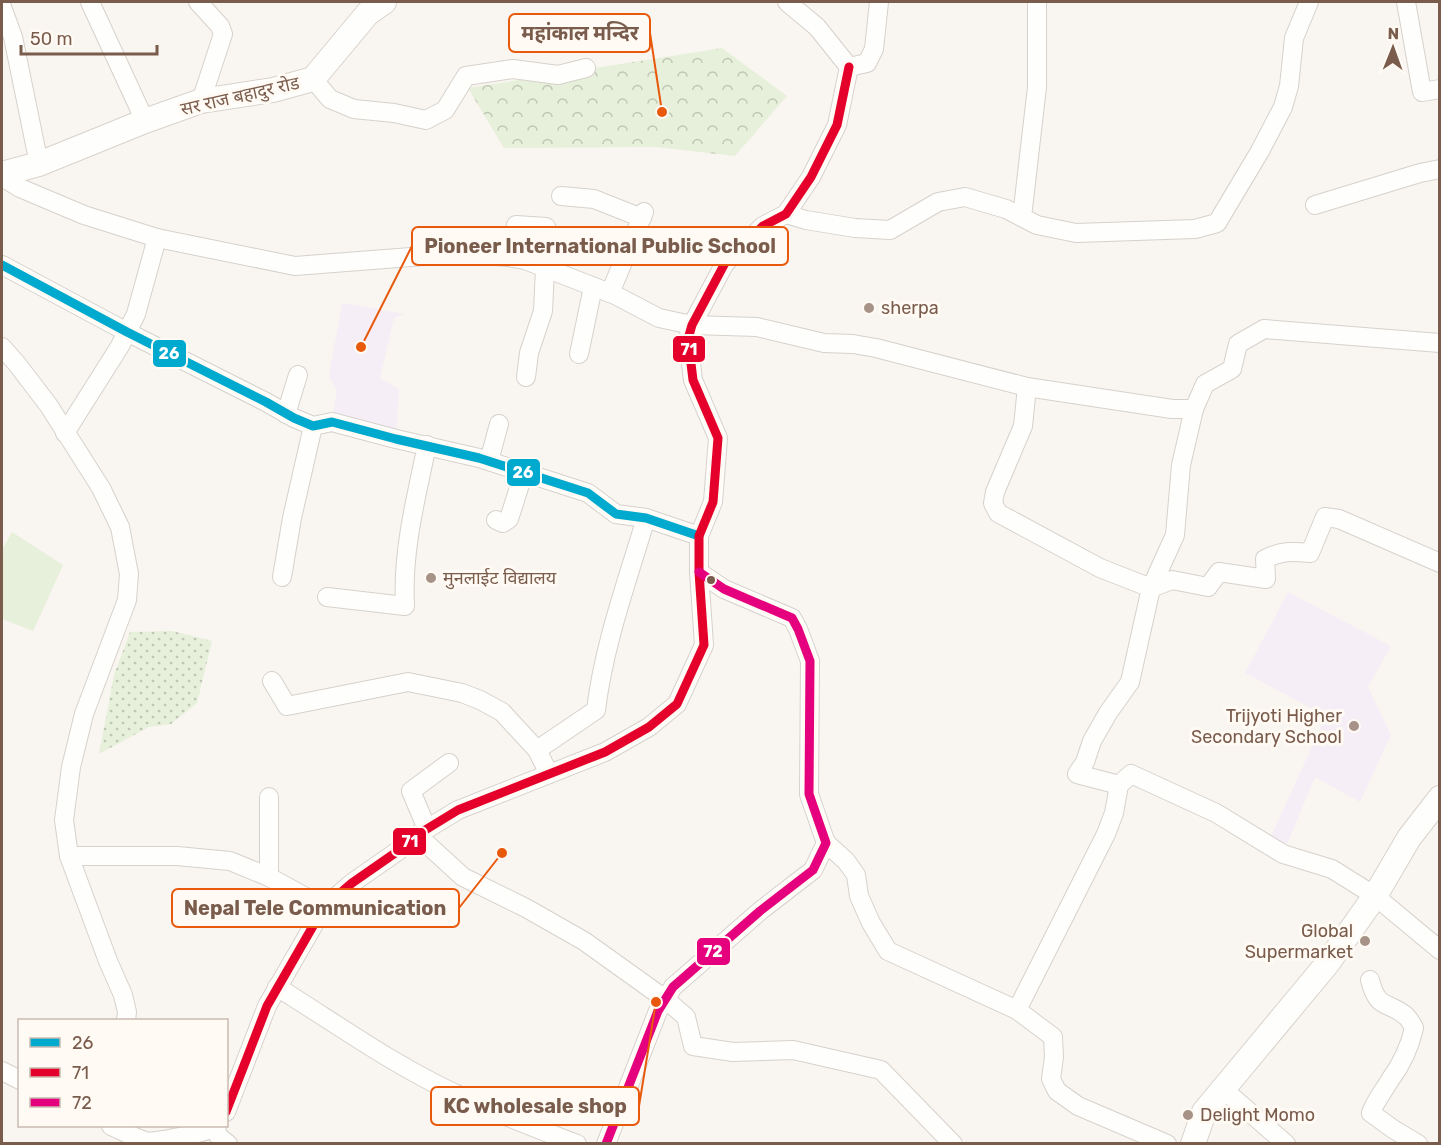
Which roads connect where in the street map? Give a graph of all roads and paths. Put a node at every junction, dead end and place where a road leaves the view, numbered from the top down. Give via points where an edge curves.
1 (90, 2) edge
2 (198, 2) edge
3 (384, 2) edge
4 (787, 2) edge
5 (879, 2) edge
6 (1037, 2) edge
7 (1309, 2) edge
8 (1406, 2) edge
9 (2, 7) edge
10 (849, 67) junction
11 (586, 68) dead end
12 (313, 78) junction
13 (1440, 89) edge
14 (201, 101) junction
15 (144, 121) junction
16 (39, 164) junction
17 (1440, 170) edge
18 (2, 175) edge
19 (561, 196) dead end
20 (1315, 205) dead end
21 (786, 214) junction
22 (1022, 217) junction
23 (546, 227) dead end
24 (157, 238) junction
25 (508, 257) junction
26 (2, 265) edge
27 (544, 268) junction
28 (601, 290) junction
29 (692, 325) junction
30 (127, 332) junction
31 (1440, 343) edge
32 (2, 347) edge
33 (579, 354) dead end
34 (298, 375) dead end
35 (526, 377) dead end
36 (1027, 387) junction
37 (1194, 409) junction
38 (286, 414) junction
39 (499, 424) dead end
40 (313, 426) junction
41 (65, 433) junction
42 (427, 445) junction
43 (489, 461) junction
44 (524, 472) junction
45 (646, 518) junction
46 (496, 520) dead end
47 (699, 536) junction
48 (1440, 563) edge
49 (699, 572) junction
50 (282, 578) dead end
51 (1151, 588) junction
52 (327, 597) dead end
53 (272, 681) dead end
54 (537, 750) junction
55 (449, 763) dead end
56 (549, 774) junction
57 (1119, 785) junction
58 (269, 797) dead end
59 (1440, 798) edge
60 (422, 832) junction
61 (826, 843) junction
62 (69, 856) junction
63 (269, 877) junction
64 (1375, 896) junction
65 (324, 907) junction
66 (1440, 950) edge
67 (1370, 980) dead end
68 (277, 987) junction
69 (665, 999) junction
70 (1017, 1010) junction
71 (126, 1019) edge
72 (1222, 1088) junction
73 (228, 1107) edge
74 (115, 1127) edge
75 (216, 1127) edge
76 (195, 1138) edge
77 (228, 1143) edge
78 (577, 1143) edge
79 (606, 1143) edge
80 (952, 1143) edge
81 (1167, 1143) edge
82 (1193, 1143) edge
83 (1286, 1143) edge
84 (1418, 1143) edge

1 - 15 street
2 - 14 street via 223,34
3 - 12 street, सर राज बहादुर रोड via 369,13
4 - 10 street via 817,27
5 - 10 street via 874,48 867,63
6 - 22 street via 1037,87
7 - 22 street via 1294,38 1289,86 1282,107 1217,223 1195,229 1076,233 1037,225
8 - 13 street via 1422,92
9 - 16 street via 13,37
10 - 21 street via 837,125 811,177
11 - 12 street via 558,75 513,69 466,76 445,110 426,120 354,109 330,99
12 - 14 street, सर राज बहादुर रोड via 273,90
14 - 15 street, सर राज बहादुर रोड
15 - 16 street, सर राज बहादुर रोड
16 - 18 street, सर राज बहादुर रोड
17 - 20 street
18 - 24 street via 20,188 84,215
19 - 28 street via 594,200 643,215
21 - 22 street via 890,230 938,202 965,197
21 - 29 street via 763,226 725,263
23 - 25 street via 516,225
24 - 25 street via 295,266 462,253
24 - 30 street
25 - 27 street
26 - 30 street
27 - 28 street
27 - 35 street via 543,311 529,353
28 - 29 street via 659,318
28 - 33 street
29 - 36 street via 757,327 824,343 876,348
29 - 47 street via 688,339 693,380 718,438 713,502
30 - 38 street
30 - 41 street
31 - 37 street via 1264,329 1238,344 1232,369 1205,384
32 - 41 street via 38,390
34 - 38 street
36 - 37 street
36 - 51 street via 1023,426 995,492 993,503 998,513 1100,568
37 - 51 street via 1181,465 1175,536
38 - 40 street
39 - 43 street
40 - 42 street via 332,422
40 - 50 street
41 - 62 street via 101,488 120,527 129,574 127,600 84,714 71,767 64,820
42 - 43 street
42 - 52 street via 409,534 405,606
43 - 44 street
44 - 45 street via 588,493 616,514
44 - 46 street via 509,519
45 - 47 street
45 - 54 street via 614,618 596,710
47 - 49 street
48 - 51 street via 1339,519 1325,517 1310,553 1290,551 1265,559 1266,579 1219,572 1208,587 1172,580
49 - 56 street via 704,645 677,704 649,727 605,752
49 - 61 street via 724,589 792,618 798,629 810,661 809,794
51 - 57 street via 1130,682 1107,713 1077,774
53 - 54 street via 287,706 408,682 462,693 502,712
54 - 56 street
55 - 60 street via 411,791
56 - 60 street via 458,810
57 - 64 street via 1131,774 1216,813 1283,854 1332,868
57 - 70 street via 1106,834
58 - 63 street
59 - 64 street via 1409,838
60 - 65 street
60 - 69 street via 463,877 584,941
61 - 69 street via 813,870 742,926 673,987
61 - 70 street via 856,875 859,897 888,951
62 - 63 street via 177,856 230,861
62 - 71 street via 123,995
63 - 65 street
64 - 66 street
64 - 72 street via 1327,964
65 - 68 street
67 - 84 street via 1374,994 1383,1004 1406,1016 1414,1028 1411,1042 1371,1113
68 - 73 street
68 - 78 street via 452,1093
69 - 79 street
69 - 80 street via 687,1017 693,1046 733,1052 793,1050 881,1071
70 - 81 street via 1053,1037 1051,1079 1057,1091 1078,1106
72 - 82 street via 1204,1112
72 - 83 street
74 - 76 street via 147,1142
75 - 76 street
75 - 77 street via 219,1137

